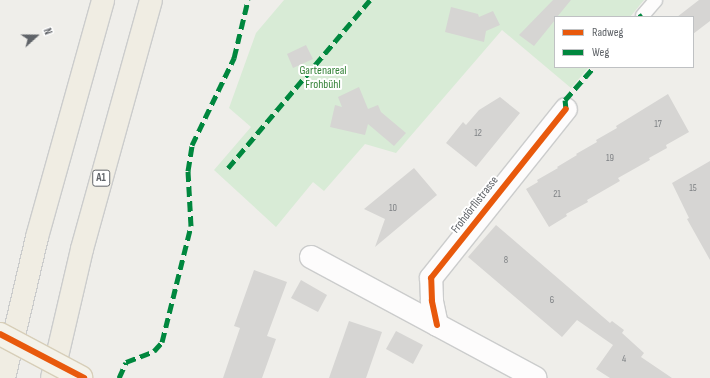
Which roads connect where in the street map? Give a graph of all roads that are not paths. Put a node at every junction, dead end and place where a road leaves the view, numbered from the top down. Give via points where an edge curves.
1 (103, 0) edge
2 (151, 0) edge
3 (655, 0) edge
4 (642, 15) dead end
5 (566, 109) dead end
6 (311, 258) dead end
7 (437, 325) junction
8 (0, 334) edge
9 (82, 377) dead end
10 (4, 378) edge
11 (52, 378) edge
12 (536, 378) edge

1 - 10 highway via 37,237
2 - 11 highway, A1 via 90,219
3 - 4 lane
5 - 7 street, Frohdörflistrasse via 431,278
6 - 7 street
7 - 12 street
8 - 9 main road, bridge

